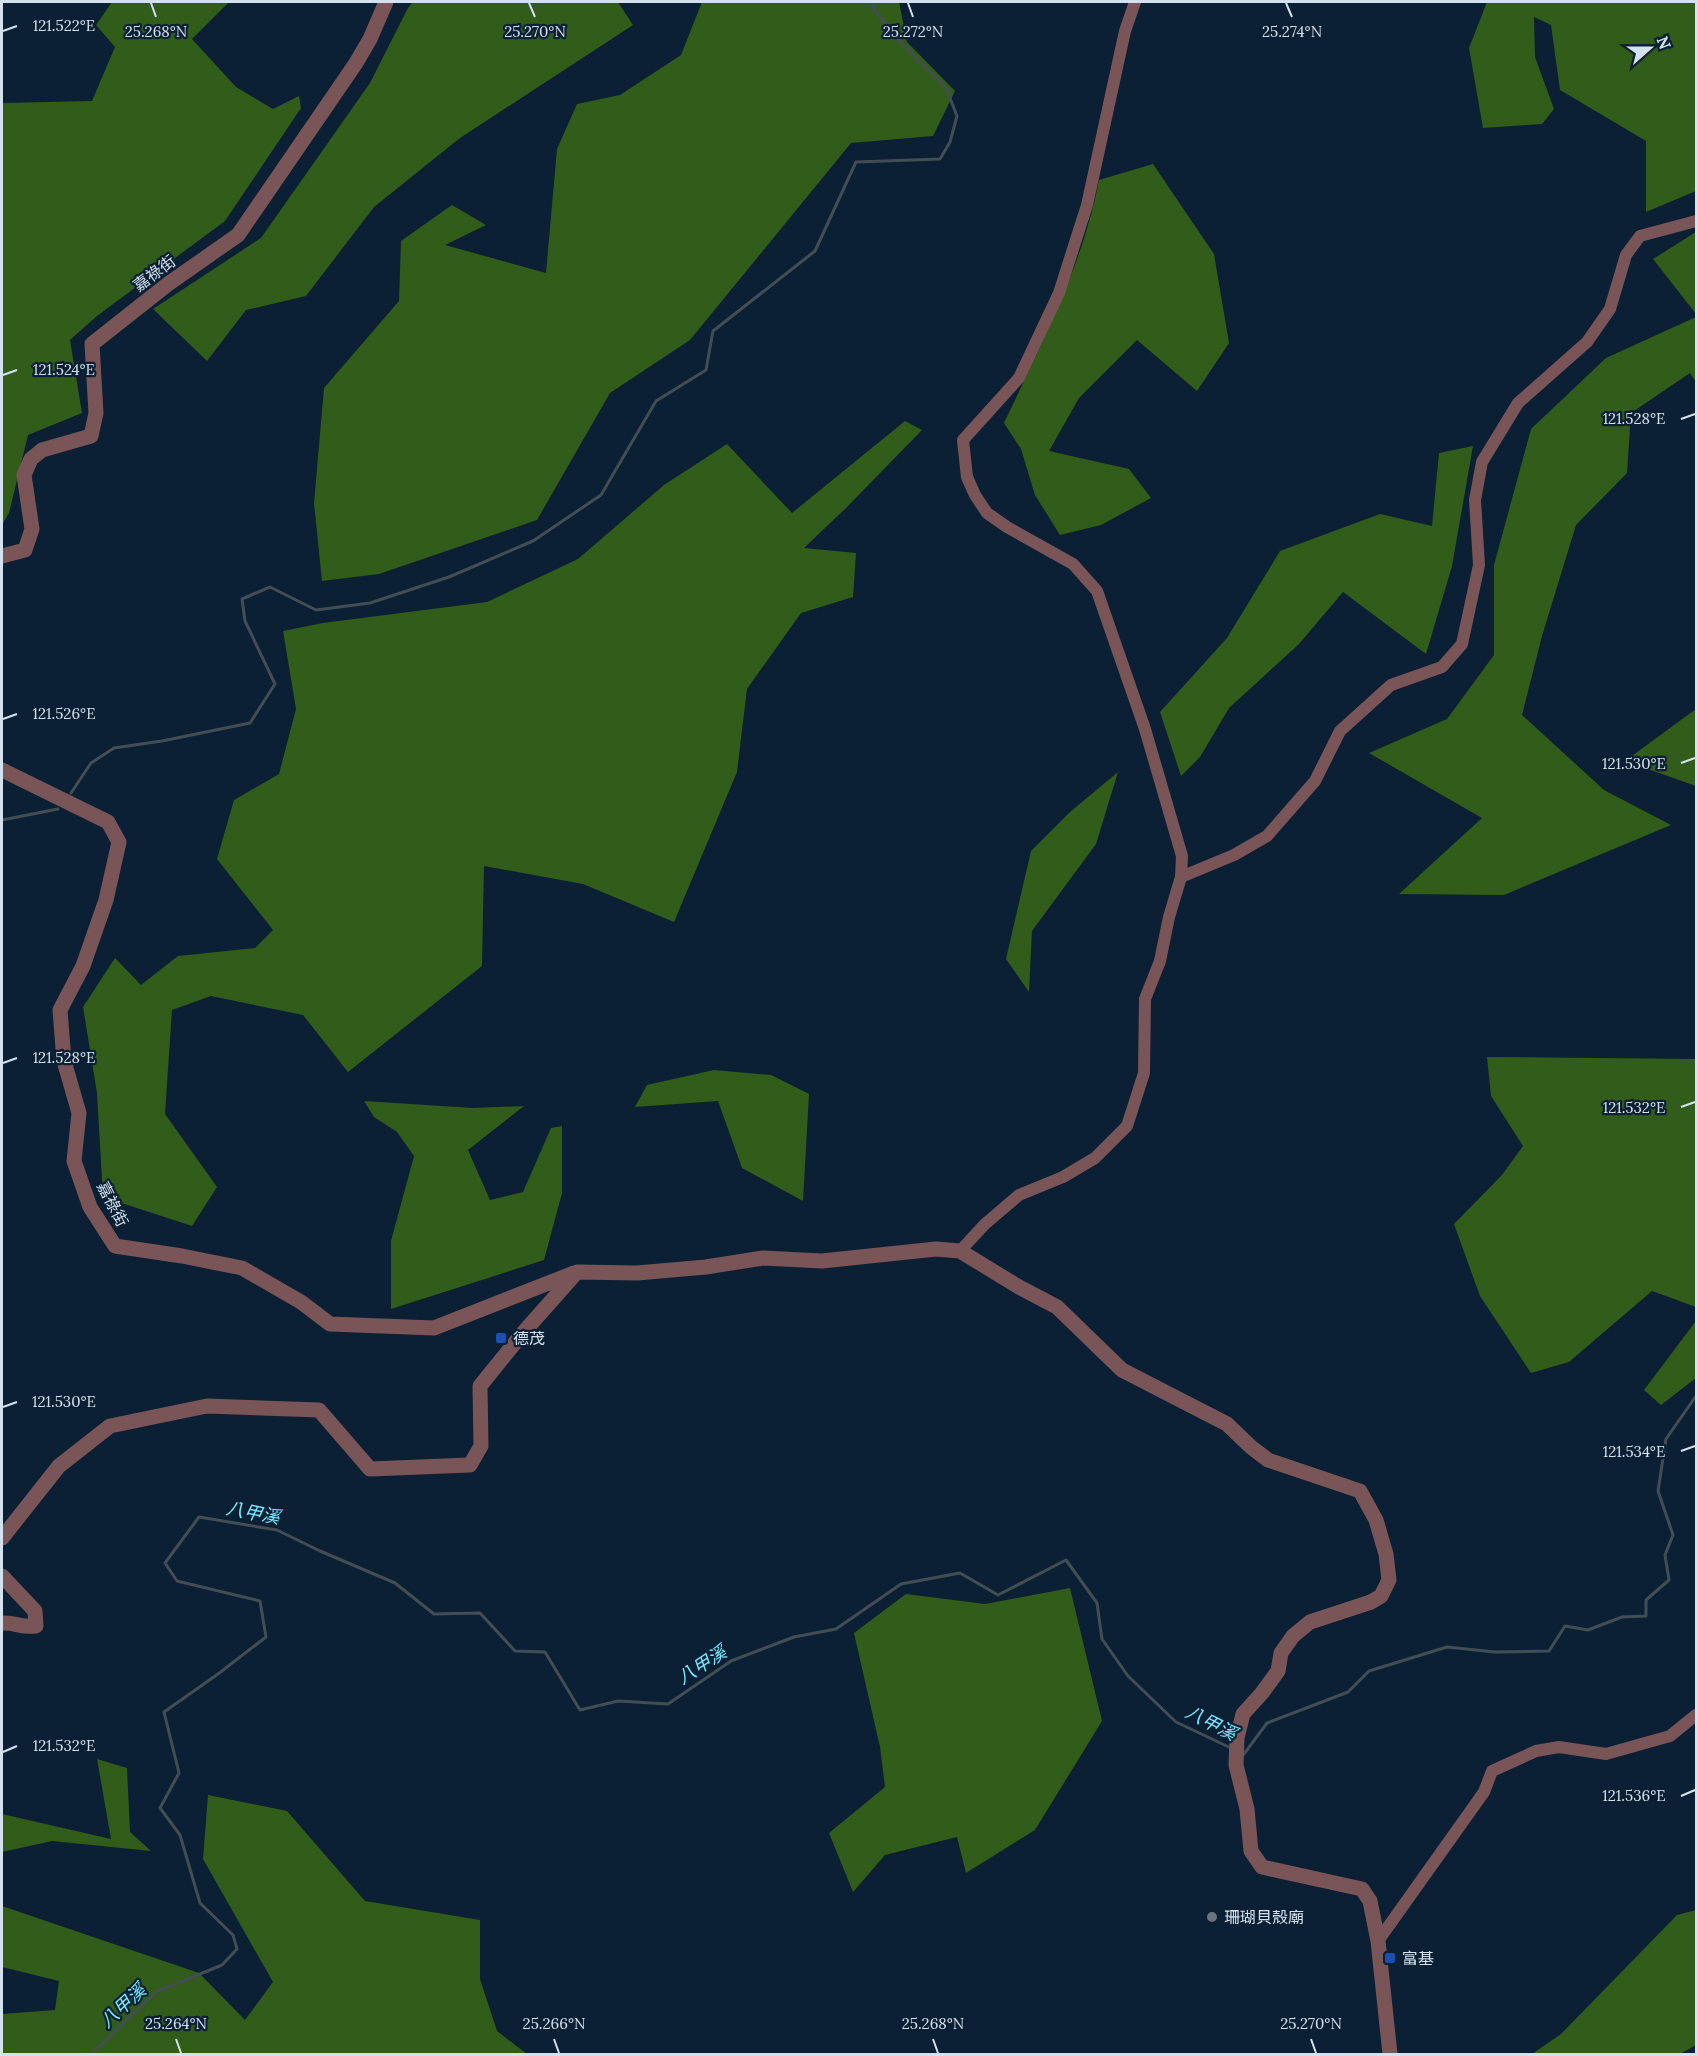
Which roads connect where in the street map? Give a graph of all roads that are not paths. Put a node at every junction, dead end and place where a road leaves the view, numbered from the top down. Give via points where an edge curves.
1 (386, 2) edge
2 (1135, 2) edge
3 (1696, 221) edge
4 (2, 556) edge
5 (2, 770) edge
6 (1181, 877) junction
7 (960, 1251) junction
8 (577, 1272) junction
9 (2, 1538) edge
10 (2, 1576) edge
11 (2, 1623) edge
12 (1696, 1715) edge
13 (1378, 1941) junction
14 (1390, 2055) edge

1 - 4 street, 嘉祿街 via 356,63 238,235 92,344 96,413 91,436 42,450 31,459 24,475 32,529 25,550
2 - 6 street via 1125,31 1087,205 1059,293 1020,378 963,440 967,477 987,513 1074,564 1097,591 1145,729 1182,856
3 - 6 street via 1640,236 1626,255 1610,309 1587,342 1518,403 1482,462 1475,500 1479,565 1462,644 1442,667 1391,685 1340,731 1315,781 1267,836
5 - 8 street, 嘉祿街 via 108,822 119,842 83,966 60,1010 64,1061 80,1113 74,1161 90,1207 115,1246 242,1268 330,1324 434,1328
6 - 7 street via 1160,961 1145,999 1144,1073 1127,1126 1095,1158 1063,1177 1019,1195
7 - 8 street via 822,1261 763,1258 706,1267
7 - 13 street via 1057,1307 1122,1370 1227,1424 1268,1460 1360,1491 1376,1520 1389,1580 1381,1596 1371,1602 1310,1622 1293,1636 1281,1653 1278,1671 1243,1714 1236,1760 1251,1851 1262,1867 1362,1889 1370,1901
8 - 9 street via 480,1386 481,1446 470,1465 370,1468 319,1410 207,1406 110,1426 59,1466
10 - 11 street via 34,1611 36,1626 23,1628 11,1622
12 - 13 street via 1670,1736 1606,1754 1558,1747 1492,1771 1484,1792
13 - 14 street

